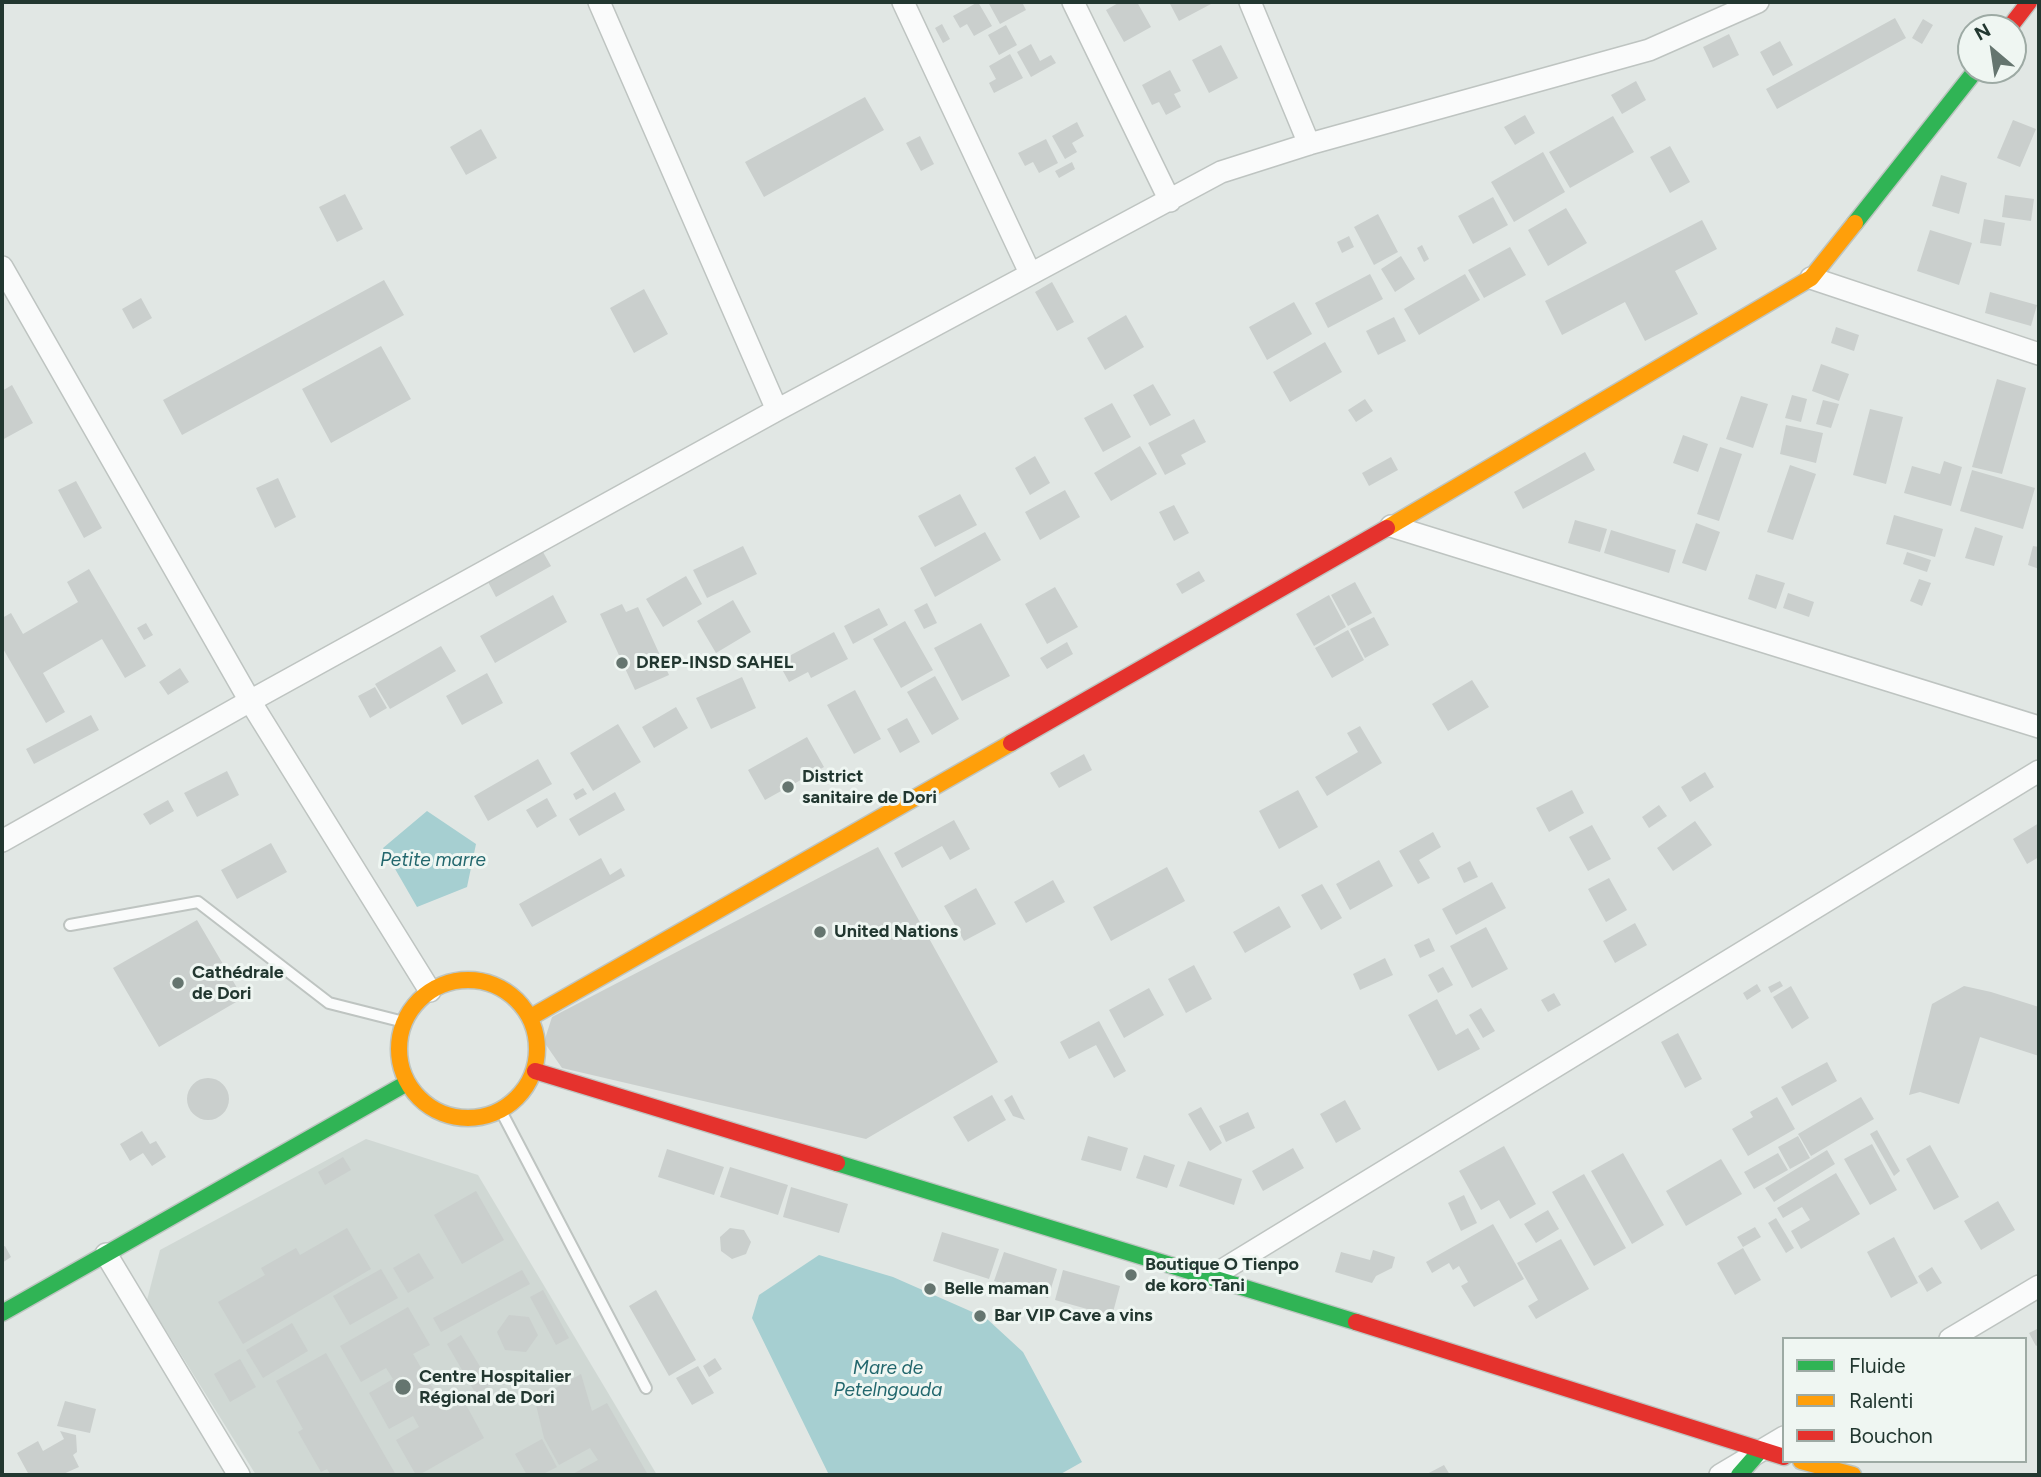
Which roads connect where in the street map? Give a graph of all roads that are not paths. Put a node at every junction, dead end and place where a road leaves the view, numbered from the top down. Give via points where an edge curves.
1 (598, 2) edge
2 (902, 2) edge
3 (1073, 2) edge
4 (1250, 2) edge
5 (1758, 2) edge
6 (1965, 84) edge
7 (1310, 144) junction
8 (1170, 201) junction
9 (2, 267) edge
10 (1030, 273) junction
11 (1811, 278) junction
12 (2039, 354) edge
13 (777, 410) junction
14 (1391, 527) junction
15 (250, 701) junction
16 (2039, 727) edge
17 (2039, 771) edge
18 (2, 841) edge
19 (70, 925) dead end
20 (430, 991) junction
21 (531, 1017) junction
22 (404, 1022) junction
23 (535, 1070) junction
24 (407, 1083) junction
25 (501, 1111) junction
26 (106, 1254) junction
27 (1211, 1277) junction
28 (2039, 1286) edge
29 (2, 1313) edge
30 (1953, 1337) edge
31 (646, 1388) dead end
32 (1782, 1438) edge
33 (1761, 1451) junction
34 (1782, 1456) edge
35 (1808, 1463) edge
36 (239, 1475) edge
37 (1720, 1475) edge
38 (1739, 1475) edge
39 (1853, 1475) edge

1 - 13 street
2 - 10 street
3 - 8 street
4 - 7 street
5 - 7 street via 1649,50
6 - 11 main road
7 - 8 street via 1221,172
8 - 10 street
9 - 15 street
10 - 13 street
11 - 12 street
11 - 14 main road
13 - 15 street
14 - 16 street
14 - 21 main road
15 - 18 street
15 - 20 street
17 - 27 street
19 - 22 lane via 198,902 329,1003
20 - 21 main road via 452,982 475,980 498,986 517,999
20 - 22 main road
21 - 23 main road via 538,1044
22 - 24 main road via 399,1043
23 - 25 main road via 521,1094
23 - 27 main road
24 - 25 main road via 424,1103 448,1116 475,1118
24 - 26 main road
25 - 31 lane
26 - 29 main road
26 - 36 street
27 - 33 main road
28 - 30 street
32 - 33 street
33 - 34 main road
33 - 37 street
33 - 38 main road
35 - 39 main road

